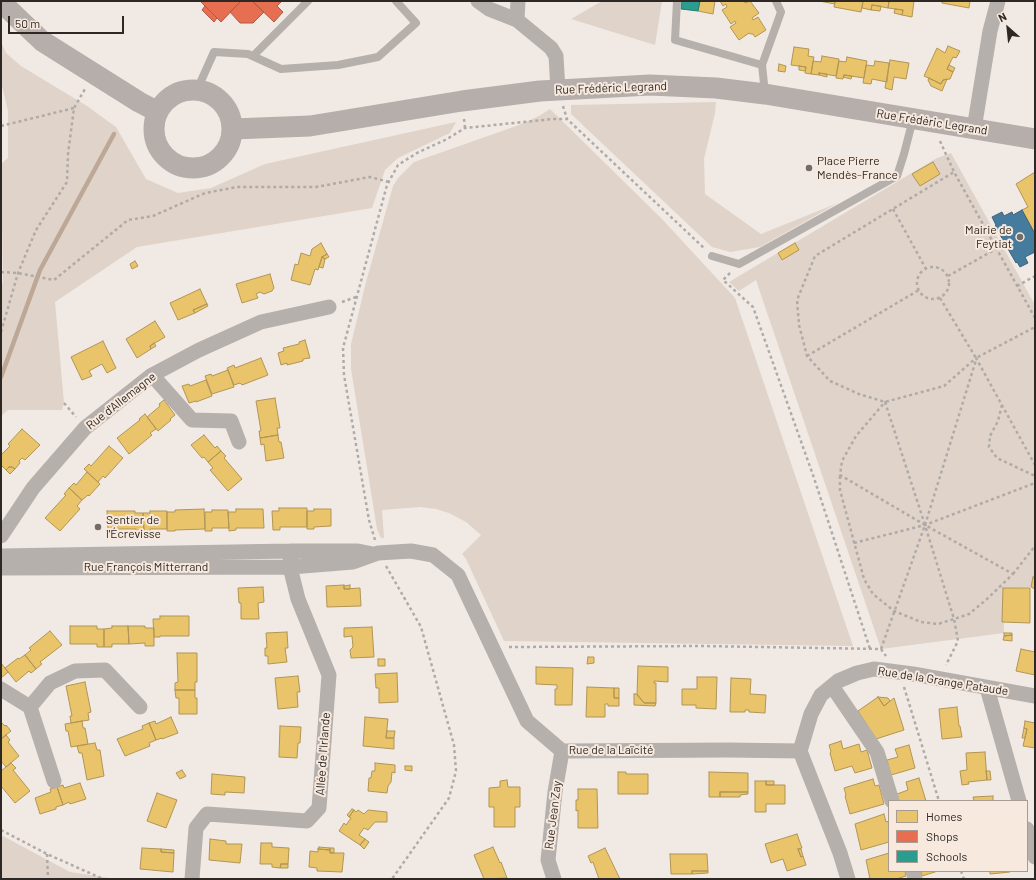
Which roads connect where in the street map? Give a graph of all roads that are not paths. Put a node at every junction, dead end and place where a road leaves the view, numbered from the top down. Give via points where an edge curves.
1 (308, 1) edge
2 (396, 1) edge
3 (478, 1) edge
4 (518, 1) edge
5 (677, 1) edge
6 (776, 1) edge
7 (998, 1) edge
8 (1, 2) edge
9 (517, 20) junction
10 (253, 56) junction
11 (762, 65) junction
12 (199, 90) junction
13 (558, 90) junction
14 (765, 94) junction
15 (158, 112) junction
16 (923, 121) junction
17 (233, 129) junction
18 (974, 129) junction
19 (1035, 139) edge
20 (712, 256) road end
21 (329, 308) dead end
22 (152, 375) junction
23 (239, 442) dead end
24 (1, 536) edge
25 (290, 551) junction
26 (376, 554) junction
27 (1, 556) edge
28 (291, 567) junction
29 (1, 568) edge
30 (832, 686) junction
31 (987, 688) junction
32 (1, 689) edge
33 (1035, 696) edge
34 (30, 707) junction
35 (140, 707) dead end
36 (562, 751) junction
37 (800, 751) junction
38 (54, 781) dead end
39 (892, 800) edge
40 (1019, 800) edge
41 (1028, 832) edge
42 (1035, 857) edge
43 (192, 879) edge
44 (554, 879) edge
45 (848, 879) edge

1 - 10 lane
2 - 10 lane via 416,24 378,57 338,65 281,69
3 - 9 street via 489,9
4 - 9 street
5 - 11 lane via 675,40
6 - 11 lane via 781,12
7 - 18 street via 990,31
8 - 15 main road via 42,40
9 - 13 street via 551,48 556,56
10 - 12 lane via 214,52
11 - 14 lane
12 - 15 main road via 176,94 165,101
12 - 17 main road via 214,96 224,104 231,116
13 - 14 main road, Rue Frédéric Legrand via 650,85 716,88
13 - 17 main road, Rue Frédéric Legrand via 462,101 310,126
14 - 16 main road, Rue Frédéric Legrand
15 - 17 main road via 154,124 154,137 159,149 167,159 178,166 190,169 203,168 215,163 225,154 231,142
16 - 18 main road, Rue Frédéric Legrand
16 - 20 lane via 904,154 897,176 739,264
18 - 19 main road, Rue Frédéric Legrand
21 - 22 street, Rue d'Allemagne via 261,322
22 - 23 street via 192,420 231,421
22 - 24 street, Rue d'Allemagne via 85,428 33,488
25 - 26 street, Rue François Mitterrand via 358,551
25 - 27 street, Rue François Mitterrand
25 - 28 street
26 - 28 street, Rue François Mitterrand via 354,562
26 - 36 street, Rue de la Laïcité via 411,551 433,555 458,575 526,721
28 - 29 street, Rue François Mitterrand
28 - 43 street, Allée de l'Irlande via 298,599 329,675 319,808 308,821 207,814 196,828
30 - 31 street, Rue de la Grange Pataude via 856,673 874,669
30 - 37 street, Rue de la Grange Pataude via 821,695 811,714
30 - 39 street via 877,752
31 - 33 street, Rue de la Grange Pataude
31 - 40 street
32 - 34 street
34 - 35 street via 50,683 75,670 105,670
34 - 38 street
36 - 37 street, Rue de la Laïcité
36 - 44 street, Rue Jean Zay via 548,860
37 - 45 street
41 - 42 street

